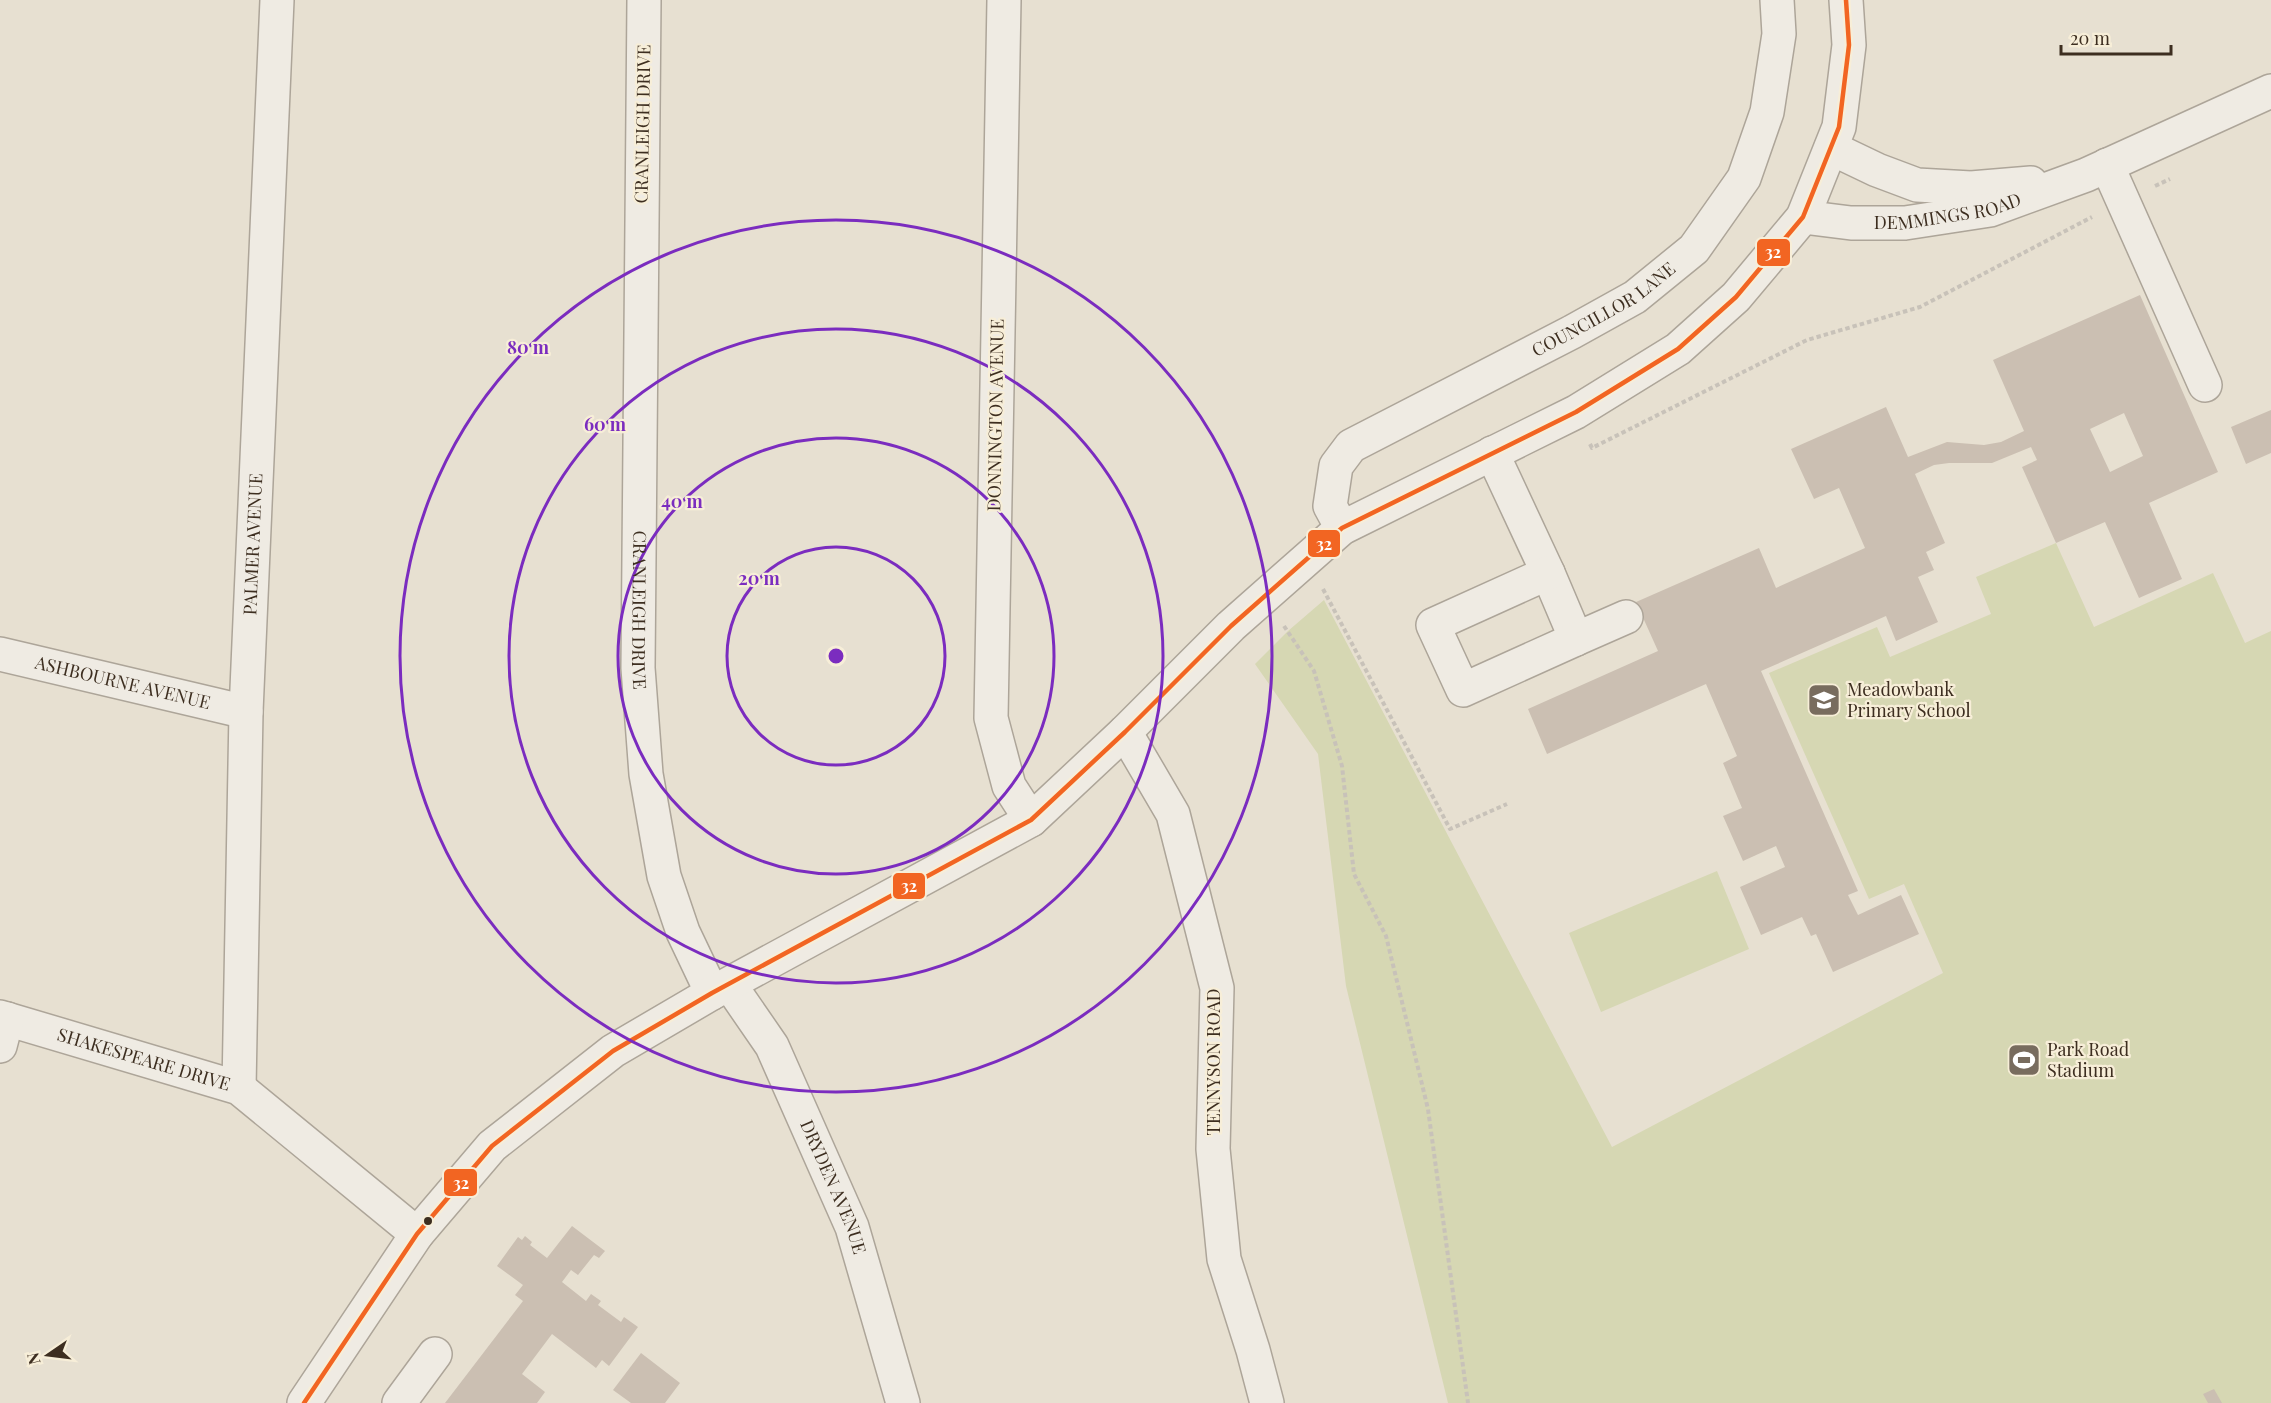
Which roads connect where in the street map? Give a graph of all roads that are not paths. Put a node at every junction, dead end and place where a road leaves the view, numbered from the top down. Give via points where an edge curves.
1 (277, 0) edge
2 (644, 0) edge
3 (1004, 0) edge
4 (1777, 0) edge
5 (1846, 0) edge
6 (2271, 91) edge
7 (1831, 148) junction
8 (2096, 170) junction
9 (1803, 217) junction
10 (2205, 385) dead end
11 (1492, 453) junction
12 (1342, 528) junction
13 (1548, 573) junction
14 (1626, 617) dead end
15 (1576, 639) junction
16 (0, 654) edge
17 (246, 712) junction
18 (1125, 732) junction
19 (1031, 820) junction
20 (721, 989) junction
21 (2, 1027) edge
22 (238, 1088) junction
23 (417, 1234) junction
24 (435, 1354) dead end
25 (303, 1403) edge
26 (399, 1403) edge
27 (903, 1403) edge
28 (1267, 1403) edge

1 - 17 street, PALMER AVENUE
2 - 20 street, CRANLEIGH DRIVE via 638,668 646,774 664,876 683,932
3 - 19 street, DONNINGTON AVENUE via 991,718 1009,786
4 - 12 street, COUNCILLOR LANE via 1779,34 1767,112 1744,178 1694,249 1635,297 1351,446 1336,466 1330,506
5 - 7 street via 1849,45 1842,110
6 - 8 street, DEMMINGS ROAD
7 - 8 street, DEMMINGS ROAD via 1917,185 2014,185
7 - 9 street
8 - 9 street, DEMMINGS ROAD via 1990,210 1905,223 1851,223
8 - 10 street via 2124,201
9 - 11 street via 1736,297 1678,349 1576,411
11 - 12 street
11 - 13 street
12 - 18 street via 1231,626
13 - 15 street
13 - 15 street via 1434,625 1463,690
14 - 15 street
16 - 17 street, ASHBOURNE AVENUE
17 - 22 street, PALMER AVENUE
18 - 19 street
18 - 28 street, TENNYSON ROAD via 1173,814 1216,988 1213,1149 1224,1259
19 - 20 street
20 - 23 street via 613,1051 492,1146
20 - 27 street, DRYDEN AVENUE via 772,1046 852,1227
21 - 22 street, SHAKESPEARE DRIVE
22 - 23 street, SHAKESPEARE DRIVE
23 - 25 street
24 - 26 street

